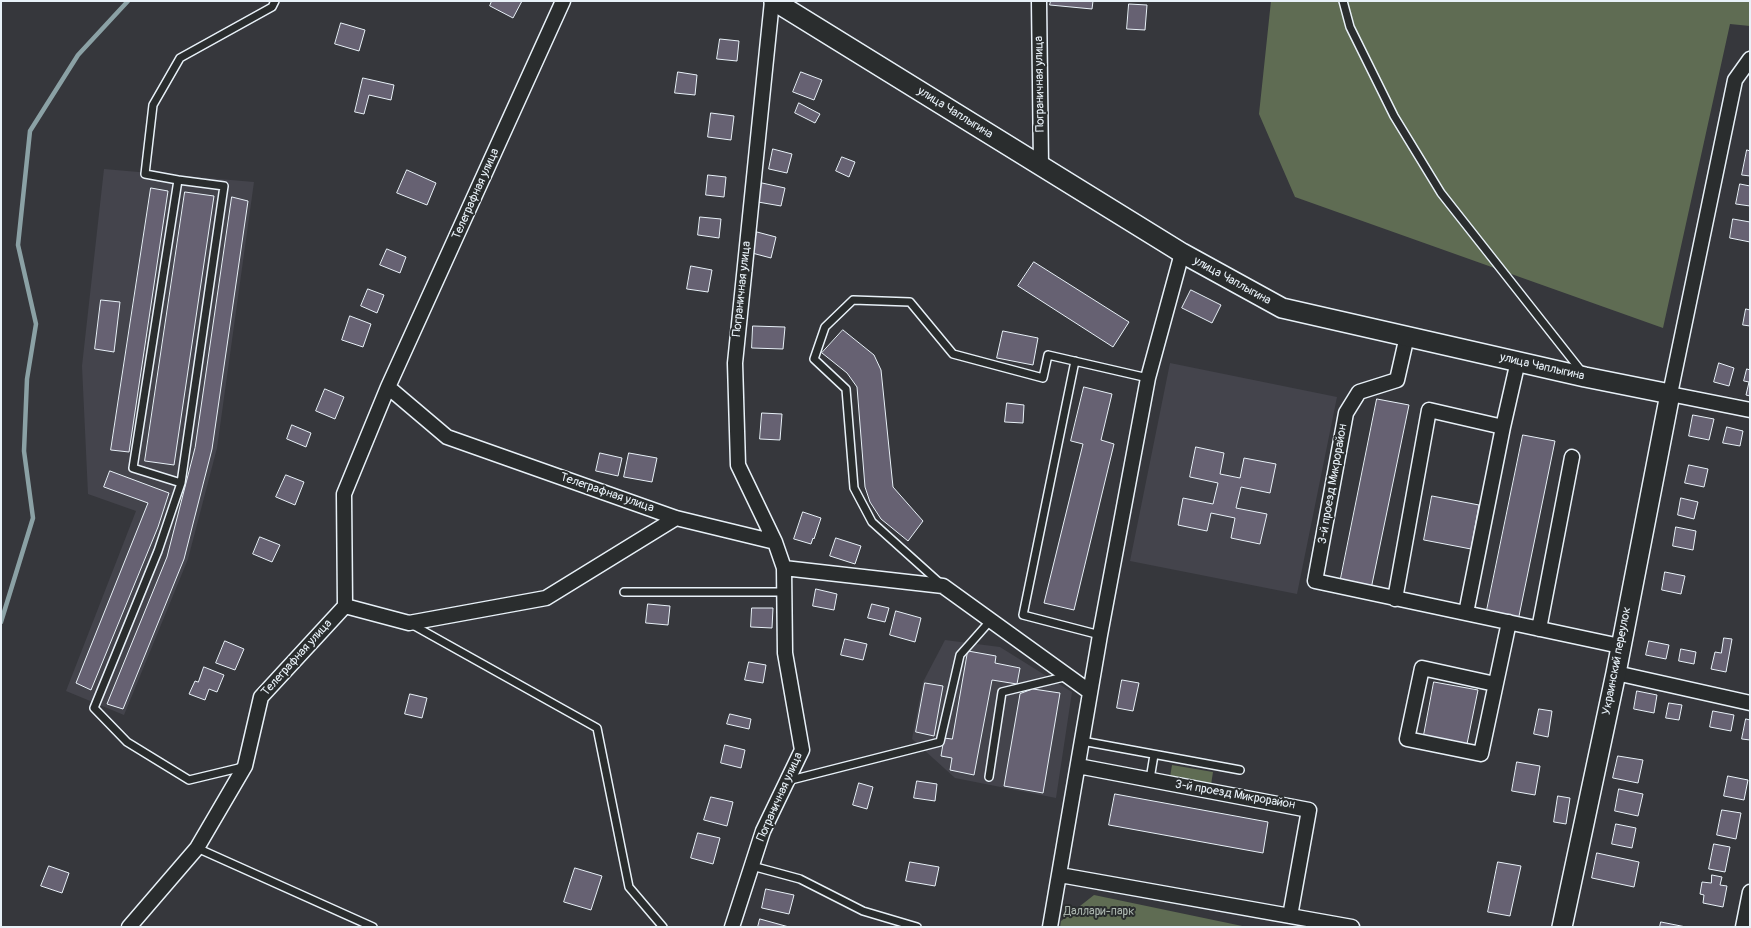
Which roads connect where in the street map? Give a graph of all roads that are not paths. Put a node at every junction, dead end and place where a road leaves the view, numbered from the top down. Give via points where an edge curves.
1 (276, 1) edge
2 (563, 1) edge
3 (773, 1) edge
4 (1039, 1) edge
5 (1343, 1) edge
6 (1749, 59) edge
7 (1042, 166) junction
8 (178, 180) junction
9 (1182, 253) junction
10 (1407, 336) junction
11 (1518, 361) junction
12 (1075, 362) junction
13 (1585, 377) junction
14 (1148, 378) junction
15 (388, 387) junction
16 (1670, 394) junction
17 (1750, 410) edge
18 (1503, 427) junction
19 (1572, 457) dead end
20 (181, 483) junction
21 (676, 518) junction
22 (775, 542) junction
23 (784, 568) junction
24 (943, 586) junction
25 (624, 592) dead end
26 (785, 592) junction
27 (1395, 599) junction
28 (345, 606) junction
29 (1466, 613) junction
30 (991, 620) junction
31 (1509, 622) junction
32 (409, 623) junction
33 (1539, 628) junction
34 (1100, 635) junction
35 (1620, 646) junction
36 (1616, 673) junction
37 (1068, 676) junction
38 (1496, 684) junction
39 (1090, 692) junction
40 (1750, 703) edge
41 (1082, 742) junction
42 (1154, 755) junction
43 (245, 766) junction
44 (1078, 766) junction
45 (1240, 770) dead end
46 (989, 777) dead end
47 (1150, 780) junction
48 (787, 781) junction
49 (197, 848) junction
50 (752, 866) junction
51 (1060, 876) junction
52 (1750, 892) edge
53 (1290, 916) junction
54 (129, 927) edge
55 (373, 927) edge
56 (663, 927) edge
57 (732, 927) edge
58 (917, 927) edge
59 (1050, 927) edge
60 (1352, 927) edge
61 (1562, 927) edge
62 (1743, 927) edge

1 - 8 lane via 272,8 180,58 153,105 145,174
2 - 15 street, Телеграфная улица
3 - 7 main road, улица Чаплыгина
3 - 22 street, Пограничная улица via 735,363 738,465
4 - 7 street, Пограничная улица
5 - 13 lane via 1350,27 1394,116 1441,193
6 - 16 street via 1735,80
7 - 9 main road, улица Чаплыгина
8 - 20 lane via 132,468
8 - 20 lane via 224,186
9 - 10 main road, улица Чаплыгина via 1282,308
9 - 14 street
10 - 11 main road, улица Чаплыгина
10 - 27 street, 3-й проезд Микрорайон via 1397,380 1359,392 1346,413 1315,581
11 - 13 main road, улица Чаплыгина
11 - 18 street
12 - 14 lane
12 - 24 lane via 1048,356 1043,378 953,354 910,302 853,300 825,327 814,359 846,389 854,488 872,522
12 - 34 lane via 1023,615
13 - 16 main road, улица Чаплыгина
14 - 34 street
15 - 21 street, Телеграфная улица via 447,437
15 - 28 street, Телеграфная улица via 344,494
16 - 17 street, улица Чаплыгина
16 - 35 main road, Украинский переулок
18 - 27 street via 1429,410
18 - 29 street
19 - 33 street
20 - 43 lane via 158,551 94,708 127,742 189,780
21 - 22 street, Телеграфная улица
21 - 32 street via 546,598
22 - 23 street, Пограничная улица
23 - 24 street
23 - 26 street, Пограничная улица
24 - 30 street
25 - 26 lane
26 - 48 street, Пограничная улица via 786,653 802,750
27 - 29 street, 3-й проезд Микрорайон
28 - 32 street
28 - 43 street, Телеграфная улица via 261,697
29 - 31 street, 3-й проезд Микрорайон
30 - 37 street
30 - 48 lane via 960,655 940,742
31 - 33 street, 3-й проезд Микрорайон
31 - 38 street
32 - 56 lane via 597,728 629,887
33 - 35 street, 3-й проезд Микрорайон
34 - 39 street
35 - 36 main road, Украинский переулок
36 - 40 street
36 - 61 main road, Украинский переулок
37 - 39 street
37 - 46 lane via 1002,692
38 - 38 street via 1481,754 1407,739 1422,668
39 - 41 street
41 - 42 lane
41 - 44 street
42 - 45 lane
42 - 47 lane
43 - 49 street, Телеграфная улица
44 - 47 street, 3-й проезд Микрорайон
44 - 51 street
47 - 53 street, 3-й проезд Микрорайон via 1309,810
48 - 50 street, Пограничная улица via 763,831
49 - 54 street, Телеграфная улица
49 - 55 lane
50 - 57 street, Пограничная улица
50 - 58 lane via 800,879 863,911
51 - 53 street
51 - 59 street
52 - 62 street
53 - 60 street

